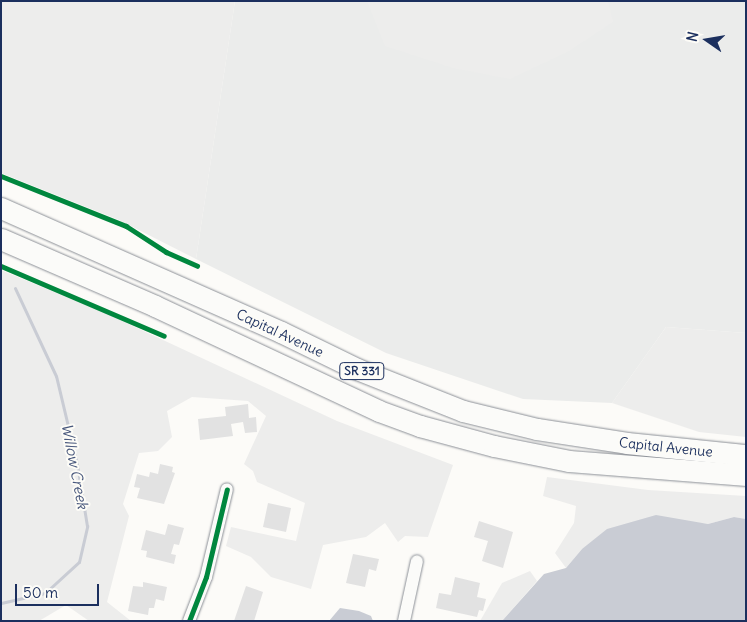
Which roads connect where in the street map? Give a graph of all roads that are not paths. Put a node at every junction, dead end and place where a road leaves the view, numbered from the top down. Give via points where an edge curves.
1 (1, 208) edge
2 (1, 239) edge
3 (746, 455) edge
4 (746, 475) edge
5 (226, 489) dead end
6 (417, 561) dead end
7 (189, 621) edge
8 (404, 621) edge

1 - 3 highway, Capital Avenue / SR 331 via 366,373 463,411 536,429 627,443
2 - 4 highway, Capital Avenue / SR 331 via 155,306 379,411 420,426 568,461
5 - 7 street via 206,577
6 - 8 street

